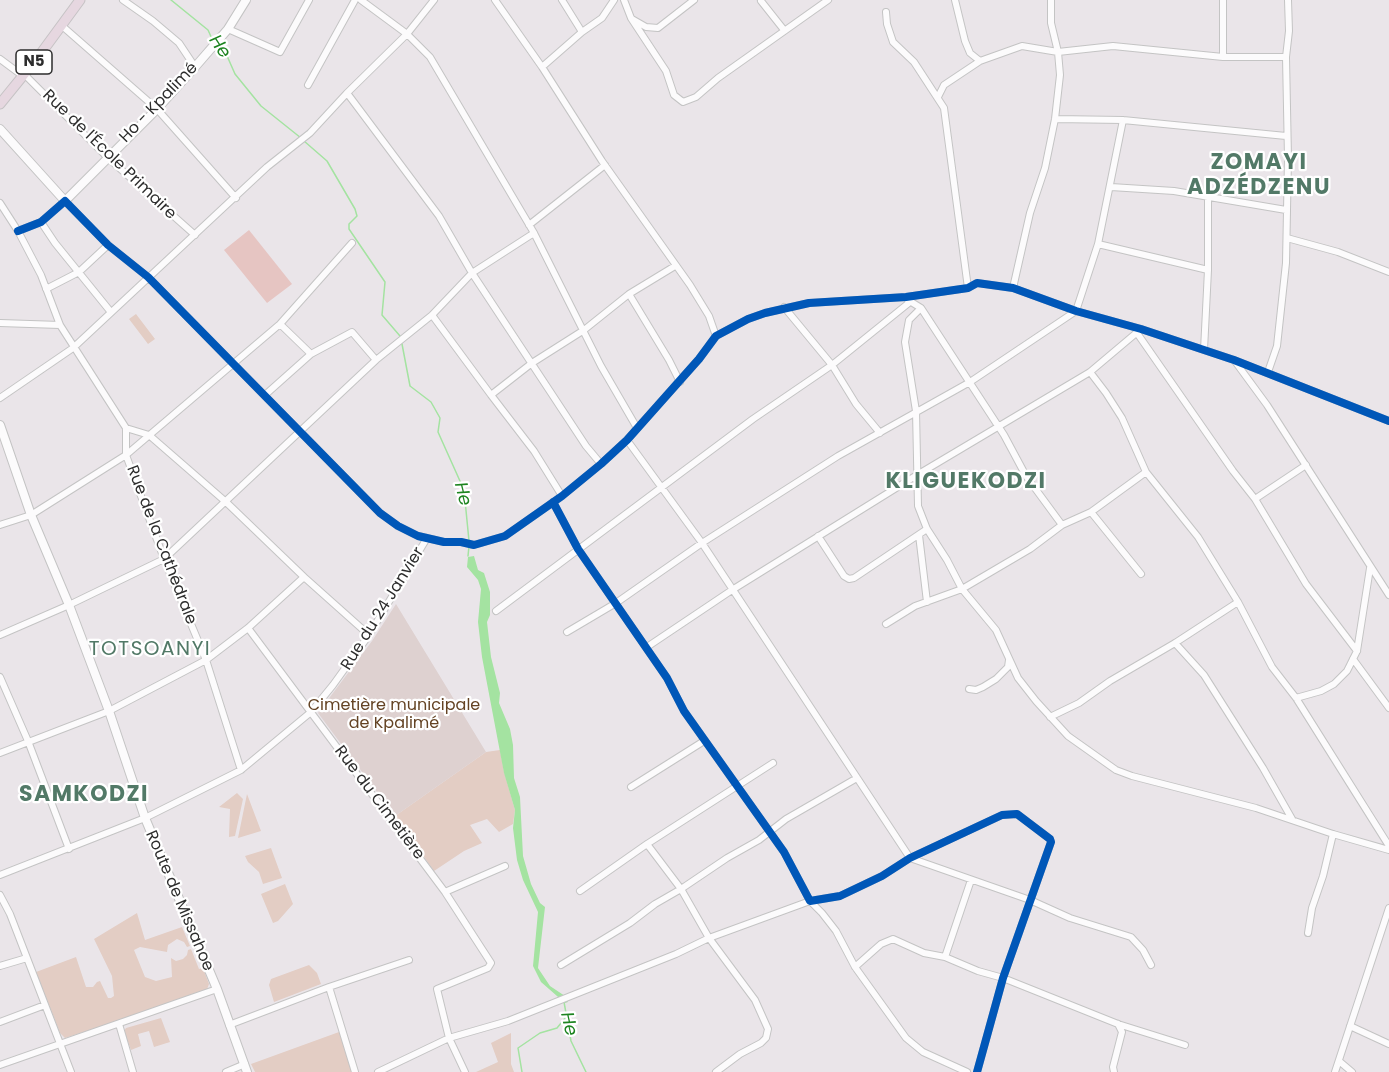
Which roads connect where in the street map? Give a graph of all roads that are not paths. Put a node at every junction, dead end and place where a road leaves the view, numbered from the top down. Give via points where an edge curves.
1 (80, 0) edge
2 (123, 0) edge
3 (246, 0) edge
4 (309, 0) edge
5 (355, 0) edge
6 (361, 0) edge
7 (434, 0) edge
8 (495, 0) edge
9 (562, 0) edge
10 (614, 0) edge
11 (624, 0) edge
12 (694, 0) edge
13 (761, 0) edge
14 (828, 0) edge
15 (955, 0) edge
16 (1051, 0) edge
17 (1223, 0) edge
18 (1288, 0) edge
19 (886, 12) dead end
20 (631, 18) junction
21 (63, 22) junction
22 (784, 30) junction
23 (225, 32) junction
24 (582, 32) junction
25 (407, 34) junction
26 (1058, 52) junction
27 (1222, 57) junction
28 (1286, 57) junction
29 (0, 59) edge
30 (980, 61) junction
31 (195, 67) junction
32 (542, 67) junction
33 (24, 75) junction
34 (308, 85) dead end
35 (347, 93) junction
36 (938, 98) junction
37 (0, 104) edge
38 (156, 109) junction
39 (1055, 119) junction
40 (1123, 120) junction
41 (0, 129) edge
42 (1286, 136) junction
43 (107, 157) junction
44 (605, 165) junction
45 (1111, 188) junction
46 (1208, 197) junction
47 (236, 198) junction
48 (65, 201) junction
49 (0, 203) edge
50 (1286, 210) junction
51 (41, 222) junction
52 (529, 225) junction
53 (18, 231) junction
54 (534, 232) junction
55 (195, 235) junction
56 (1287, 238) junction
57 (352, 243) dead end
58 (1098, 244) junction
59 (108, 245) junction
60 (675, 266) junction
61 (1208, 270) junction
62 (79, 272) junction
63 (1389, 272) edge
64 (472, 273) junction
65 (148, 277) junction
66 (968, 288) junction
67 (1013, 288) junction
68 (46, 289) junction
69 (628, 294) junction
70 (908, 299) junction
71 (784, 307) junction
72 (921, 308) junction
73 (110, 311) junction
74 (1076, 311) junction
75 (432, 315) junction
76 (0, 323) edge
77 (280, 324) junction
78 (60, 325) junction
79 (584, 330) junction
80 (1139, 331) junction
81 (716, 336) junction
82 (73, 348) junction
83 (1204, 350) junction
84 (310, 354) junction
85 (376, 360) junction
86 (1234, 360) junction
87 (532, 363) junction
88 (233, 364) junction
89 (832, 365) junction
90 (1090, 372) junction
91 (1268, 372) junction
92 (680, 382) junction
93 (970, 382) junction
94 (491, 394) junction
95 (265, 395) junction
96 (0, 398) edge
97 (916, 411) junction
98 (1389, 421) edge
99 (0, 425) edge
100 (998, 427) junction
101 (126, 428) junction
102 (637, 428) junction
103 (300, 432) junction
104 (880, 433) junction
105 (149, 435) junction
106 (627, 440) junction
107 (126, 455) junction
108 (601, 464) junction
109 (1306, 465) junction
110 (1146, 472) junction
111 (917, 475) junction
112 (662, 488) junction
113 (562, 495) junction
114 (1255, 499) junction
115 (226, 502) junction
116 (553, 502) junction
117 (1091, 512) junction
118 (31, 515) junction
119 (0, 525) edge
120 (1062, 525) junction
121 (927, 529) junction
122 (919, 535) junction
123 (818, 536) junction
124 (428, 538) junction
125 (702, 543) junction
126 (578, 549) junction
127 (164, 559) junction
128 (1370, 568) junction
129 (1141, 574) dead end
130 (304, 577) junction
131 (962, 589) junction
132 (732, 590) junction
133 (1389, 595) edge
134 (927, 602) junction
135 (1238, 602) junction
136 (616, 603) junction
137 (69, 605) junction
138 (496, 611) dead end
139 (886, 624) dead end
140 (248, 628) junction
141 (567, 632) dead end
142 (0, 635) edge
143 (369, 635) junction
144 (1175, 643) junction
145 (647, 646) junction
146 (1357, 651) junction
147 (1009, 659) junction
148 (1353, 659) junction
149 (206, 660) junction
150 (0, 677) edge
151 (969, 689) dead end
152 (1296, 699) junction
153 (1389, 708) edge
154 (109, 711) junction
155 (311, 712) junction
156 (1050, 717) junction
157 (28, 741) junction
158 (704, 741) junction
159 (0, 753) edge
160 (773, 763) dead end
161 (242, 770) junction
162 (857, 778) junction
163 (631, 787) dead end
164 (738, 787) junction
165 (145, 818) junction
166 (1293, 820) junction
167 (770, 831) junction
168 (1333, 834) junction
169 (647, 844) junction
170 (1389, 848) edge
171 (69, 849) junction
172 (910, 858) junction
173 (505, 866) dead end
174 (0, 875) edge
175 (971, 880) junction
176 (681, 889) junction
177 (580, 891) dead end
178 (445, 892) junction
179 (0, 895) edge
180 (1030, 900) junction
181 (810, 901) junction
182 (1389, 908) edge
183 (1308, 933) dead end
184 (709, 938) junction
185 (945, 957) junction
186 (27, 958) junction
187 (409, 960) dead end
188 (561, 965) dead end
189 (1151, 965) dead end
190 (0, 966) edge
191 (855, 967) junction
192 (1003, 978) junction
193 (329, 987) junction
194 (217, 989) junction
195 (45, 1005) junction
196 (0, 1022) edge
197 (118, 1024) junction
198 (1118, 1024) junction
199 (230, 1026) junction
200 (1350, 1026) junction
201 (449, 1038) junction
202 (60, 1044) junction
203 (1389, 1044) edge
204 (1185, 1045) dead end
205 (1339, 1061) junction
206 (0, 1065) edge
207 (246, 1068) edge
208 (71, 1072) edge
209 (133, 1072) edge
210 (226, 1072) edge
211 (355, 1072) edge
212 (378, 1072) edge
213 (465, 1072) edge
214 (716, 1072) edge
215 (967, 1072) edge
216 (977, 1072) edge
217 (1114, 1072) edge
218 (1335, 1072) edge
219 (1352, 1072) edge

1 - 21 main road, N5
2 - 31 street via 179,44
3 - 23 main road, Ho - Kpalimé
4 - 23 street via 280,52
5 - 34 street
6 - 25 street
7 - 25 street
8 - 32 street
9 - 24 street
10 - 24 street via 602,18
11 - 20 street
12 - 20 street via 658,28 646,27
13 - 22 street
14 - 22 street
15 - 30 street via 965,41 970,53
16 - 26 street via 1051,23
17 - 27 street
18 - 28 street
19 - 36 street via 893,42 914,62
20 - 22 street via 666,71 676,99 683,102 696,97
21 - 33 main road, N5
21 - 38 street
23 - 31 main road, Ho - Kpalimé
24 - 32 street
25 - 35 street
25 - 52 street via 430,57
26 - 27 street via 1113,46
26 - 30 street via 1022,46
26 - 39 street via 1060,75
27 - 28 street
28 - 42 street
29 - 33 street, Rue de l'École Primaire
30 - 36 street via 944,85
31 - 38 main road, Ho - Kpalimé
32 - 44 street
33 - 37 main road, N5
33 - 43 street, Rue de l'École Primaire
35 - 47 street via 310,134 267,167
35 - 64 street via 439,216
36 - 66 street via 944,108
38 - 43 main road, Ho - Kpalimé
38 - 47 street
39 - 40 street
39 - 67 street
40 - 42 street
40 - 45 street
41 - 48 main road
42 - 50 street
43 - 48 main road, Ho - Kpalimé
43 - 55 street, Rue de l'École Primaire
44 - 52 street
44 - 60 street
45 - 46 street
45 - 58 street
46 - 50 street
46 - 61 street
47 - 55 street
48 - 51 street
48 - 59 street
49 - 53 street
50 - 56 street
51 - 53 street
51 - 62 street
52 - 54 street
53 - 68 street
54 - 64 street
54 - 79 street
55 - 65 street
56 - 63 street
56 - 91 street via 1277,346
57 - 77 street
58 - 61 street
58 - 74 street
59 - 62 street
59 - 65 street
60 - 69 street
60 - 81 street via 710,316
61 - 83 street
62 - 68 street
62 - 73 street
64 - 75 street
64 - 87 street
65 - 73 street
65 - 88 street
66 - 67 street via 977,283
66 - 70 street
67 - 74 street
68 - 78 street
69 - 79 street
69 - 92 street
70 - 71 street
70 - 72 street
70 - 89 street
71 - 81 street via 748,319
71 - 89 street
72 - 93 street
72 - 97 street via 909,320 905,342
73 - 82 street
74 - 80 street
74 - 93 street
75 - 85 street
75 - 94 street
76 - 78 street
77 - 84 street
77 - 88 street
78 - 82 street
79 - 87 street
79 - 102 street
80 - 83 street
80 - 90 street
80 - 114 street
81 - 92 street
82 - 96 street
82 - 101 street
83 - 86 street
84 - 85 street via 352,332
84 - 95 street
85 - 103 street
86 - 91 street
86 - 109 street
87 - 94 street
87 - 108 street
88 - 95 street
88 - 105 street
89 - 104 street
89 - 112 street
90 - 100 street
90 - 110 street via 1122,418
91 - 98 street
92 - 102 street
93 - 97 street
93 - 100 street
94 - 113 street
95 - 103 street
97 - 104 street
97 - 111 street
99 - 118 main road, Route de Missahoe
100 - 111 street
100 - 120 street via 1026,476
101 - 105 street
101 - 107 street, Rue de la Cathédrale
102 - 106 street
103 - 115 street
103 - 124 street via 380,513 398,526
104 - 125 street
105 - 107 street
105 - 115 street
106 - 108 street
106 - 112 street
107 - 118 street
107 - 127 street, Rue de la Cathédrale
108 - 113 street
109 - 114 street
109 - 128 street
110 - 117 street
110 - 135 street via 1198,537
111 - 121 street via 918,506
111 - 123 street
112 - 125 street
112 - 126 street
113 - 116 street
114 - 146 street via 1306,584
115 - 127 street
115 - 130 street
116 - 124 street via 505,536 471,544
116 - 126 street
117 - 120 street
117 - 129 street
118 - 119 street
118 - 137 main road, Route de Missahoe
120 - 131 street
121 - 122 street
121 - 131 street
122 - 123 street via 849,579
122 - 134 street
123 - 132 street
124 - 143 street, Rue du 24 Janvier
125 - 132 street
125 - 136 street
126 - 136 street
126 - 138 street
127 - 137 street
127 - 149 street, Rue de la Cathédrale
128 - 133 street
128 - 146 street
130 - 140 street
130 - 143 street
131 - 134 street
131 - 147 street via 996,630
132 - 145 street
132 - 162 street
134 - 139 street
135 - 144 street
135 - 152 street via 1272,667
136 - 141 street
136 - 145 street
137 - 142 street
137 - 154 main road, Route de Missahoe
140 - 149 street
140 - 155 street, Rue du Cimetière
143 - 155 street, Rue du 24 Janvier
144 - 156 street
144 - 166 street via 1204,675
145 - 158 street
146 - 148 street
147 - 151 street via 1008,667 996,679 976,690
147 - 156 street via 1018,678
148 - 152 street via 1334,684
148 - 153 street
149 - 154 street
149 - 161 street, Rue de la Cathédrale
150 - 157 street
152 - 170 street
154 - 157 street
154 - 165 main road, Route de Missahoe
155 - 161 street, Rue du 24 Janvier
155 - 178 street, Rue du Cimetière
156 - 166 street via 1068,736 1116,770
157 - 159 street
157 - 171 street
158 - 163 street
158 - 164 street
160 - 164 street
161 - 165 street, Rue du 24 Janvier
162 - 167 street
162 - 172 street
164 - 167 street
164 - 169 street
165 - 171 street, Rue du 24 Janvier
165 - 194 main road, Route de Missahoe
166 - 168 street
167 - 176 street
167 - 181 street
168 - 170 street
168 - 183 street
169 - 176 street
169 - 177 street
171 - 174 street, Rue du 24 Janvier
172 - 175 street
172 - 180 street via 1002,815 1017,814 1051,842
172 - 181 street via 840,896
173 - 178 street
175 - 180 street
175 - 185 street
176 - 184 street
176 - 188 street
178 - 201 street, Rue du Cimetière via 491,963 488,968 437,989
179 - 186 street
180 - 189 street via 1070,918 1131,937
180 - 192 street
181 - 184 street
181 - 191 street via 836,931
182 - 200 street
184 - 201 street via 508,1021
184 - 214 street via 755,1000 768,1029 761,1043
185 - 191 street via 924,953 893,939 881,944
185 - 192 street
186 - 190 street
186 - 195 street
187 - 193 street
191 - 215 street via 906,1038 923,1052
192 - 198 street
192 - 216 street
193 - 199 street
193 - 211 street
194 - 197 street
194 - 199 main road, Route de Missahoe
195 - 196 street
195 - 202 street
197 - 202 street
197 - 209 street
198 - 204 street
198 - 217 street via 1122,1032
199 - 207 main road, Route de Missahoe
200 - 203 street
200 - 205 street
201 - 212 street
201 - 213 street
202 - 206 street
202 - 208 street
205 - 218 street
205 - 219 street
207 - 210 street

